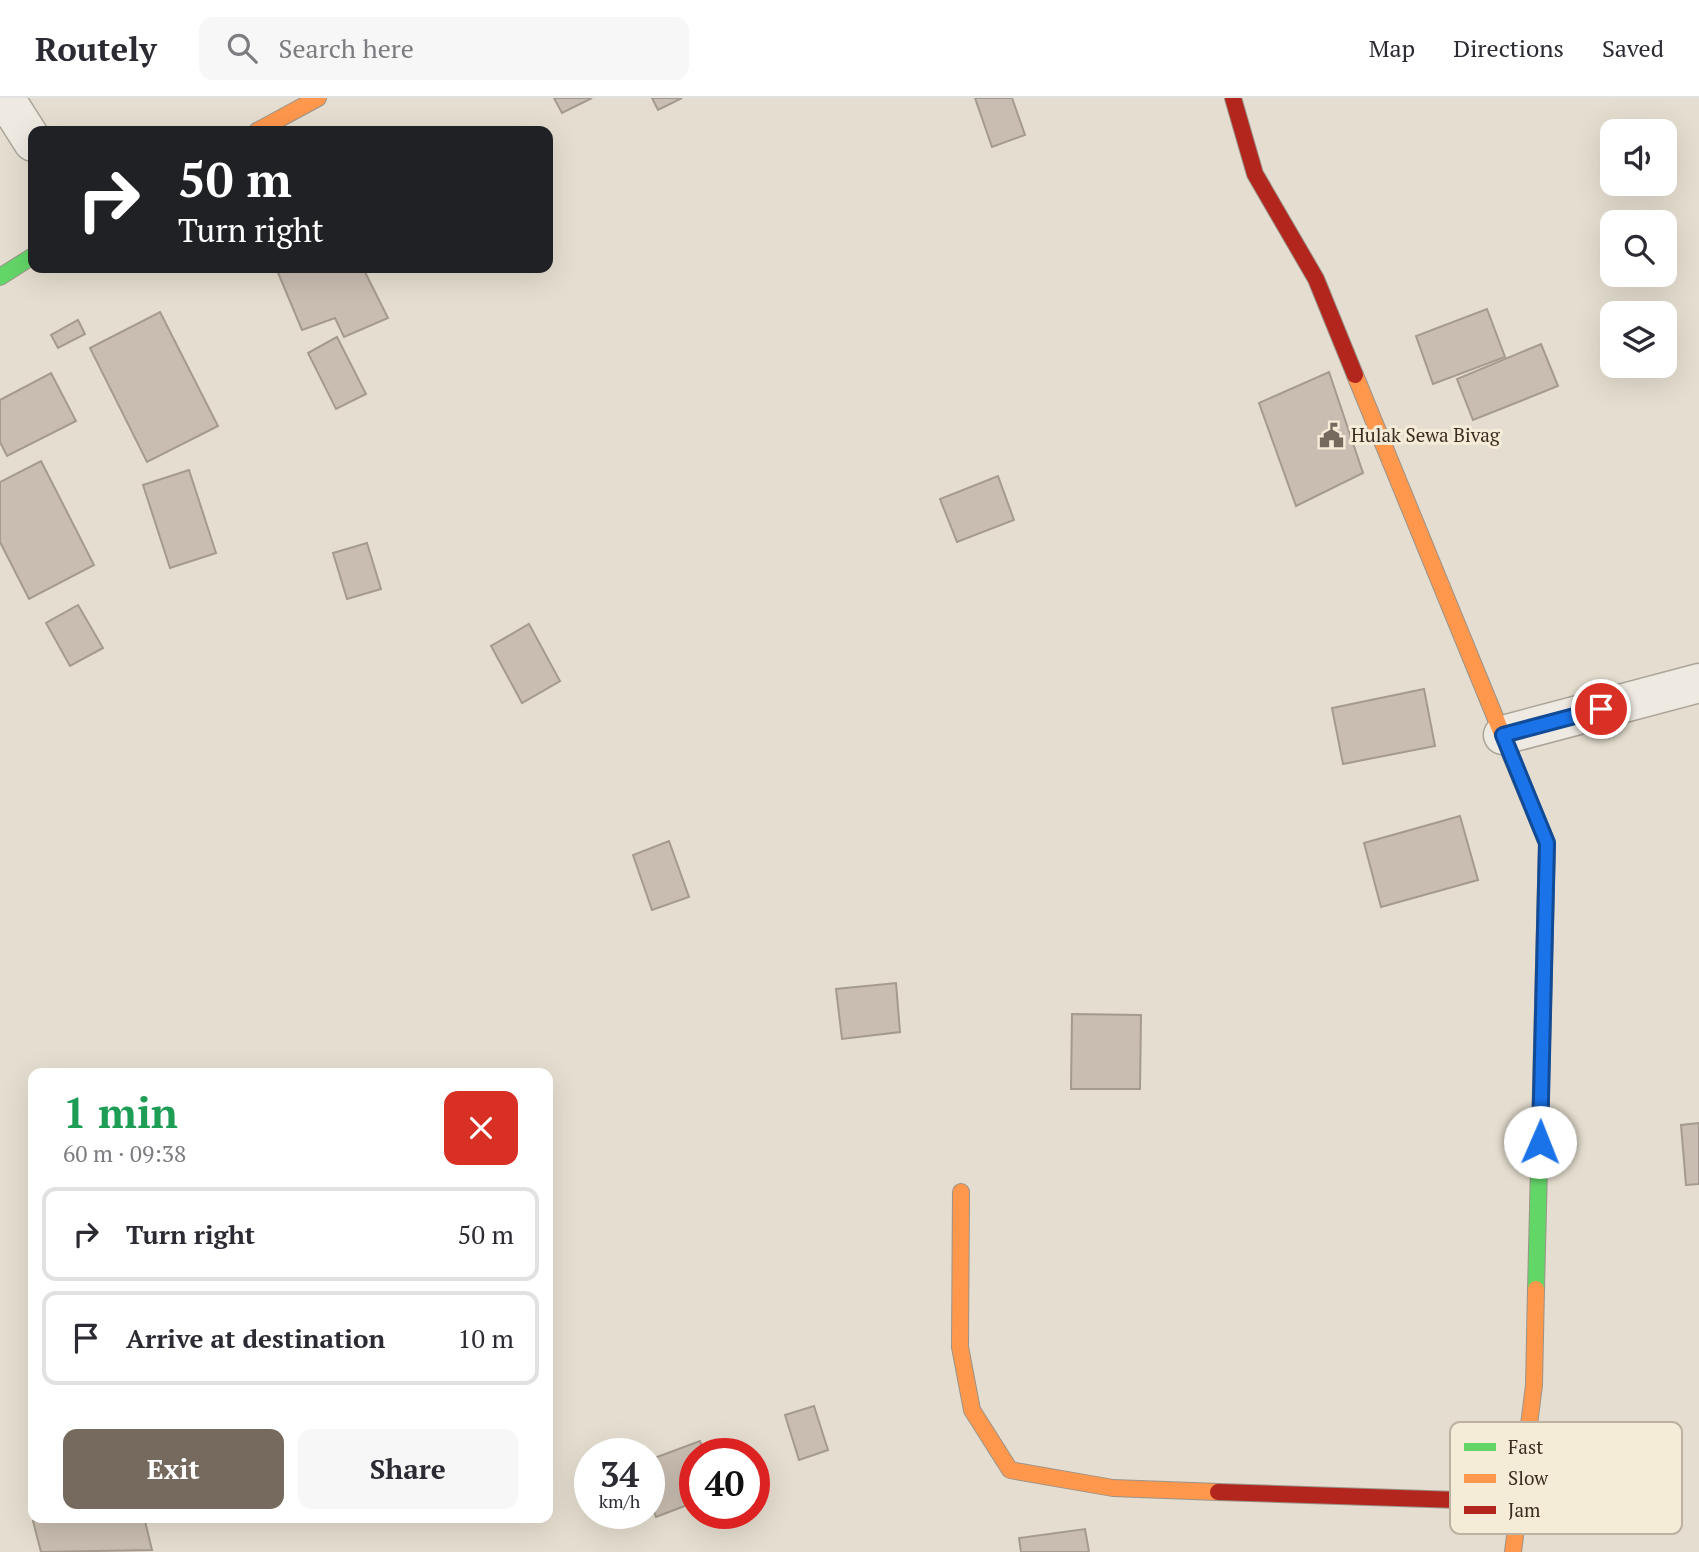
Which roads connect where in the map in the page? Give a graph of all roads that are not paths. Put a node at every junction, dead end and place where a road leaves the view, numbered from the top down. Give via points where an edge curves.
1 (5, 98) edge
2 (318, 98) edge
3 (1233, 98) edge
4 (266, 126) edge
5 (28, 134) edge
6 (28, 259) edge
7 (0, 277) edge
8 (1699, 683) edge
9 (1503, 735) junction
10 (961, 1192) dead end
11 (1529, 1422) edge
12 (1450, 1500) edge
13 (1515, 1534) edge
14 (1513, 1552) edge

1 - 5 street
2 - 4 street
3 - 9 street via 1255,174 1316,279
6 - 7 street
8 - 9 street
9 - 11 street via 1547,843 1534,1385
10 - 12 street via 960,1347 972,1410 1010,1470 1113,1488
13 - 14 street

